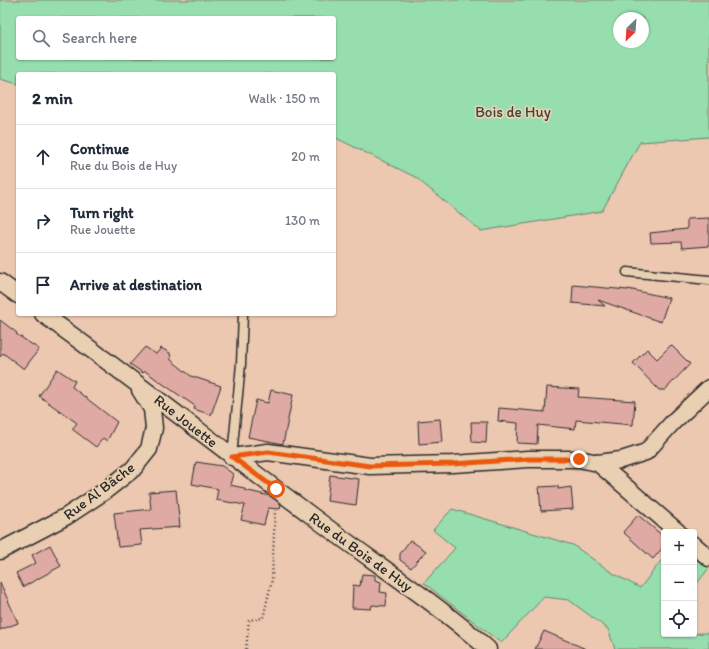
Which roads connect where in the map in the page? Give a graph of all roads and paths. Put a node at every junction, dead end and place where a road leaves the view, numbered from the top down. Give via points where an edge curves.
1 (627, 272) dead end
2 (709, 280) edge
3 (0, 282) edge
4 (16, 294) edge
5 (46, 316) edge
6 (244, 316) edge
7 (134, 380) junction
8 (709, 388) edge
9 (232, 457) junction
10 (598, 463) junction
11 (276, 489) junction
12 (675, 529) edge
13 (697, 548) edge
14 (0, 551) edge
15 (709, 558) edge
16 (246, 649) edge
17 (488, 649) edge

1 - 2 lane
3 - 4 street
5 - 7 street, Rue Jouette
6 - 9 lane
7 - 9 street, Rue Jouette
7 - 14 street, Rue Al Bâche via 152,409 154,428 149,449 133,469 105,491 67,516
8 - 10 street, Rue Jouette via 646,452 621,460
9 - 10 street, Rue Jouette via 268,452 370,466 528,459 579,459
9 - 11 street, Rue du Bois de Huy
10 - 12 street, Rue Jouette
11 - 16 path via 272,580 263,618 249,620
11 - 17 street, Rue du Bois de Huy via 464,628
13 - 15 street

